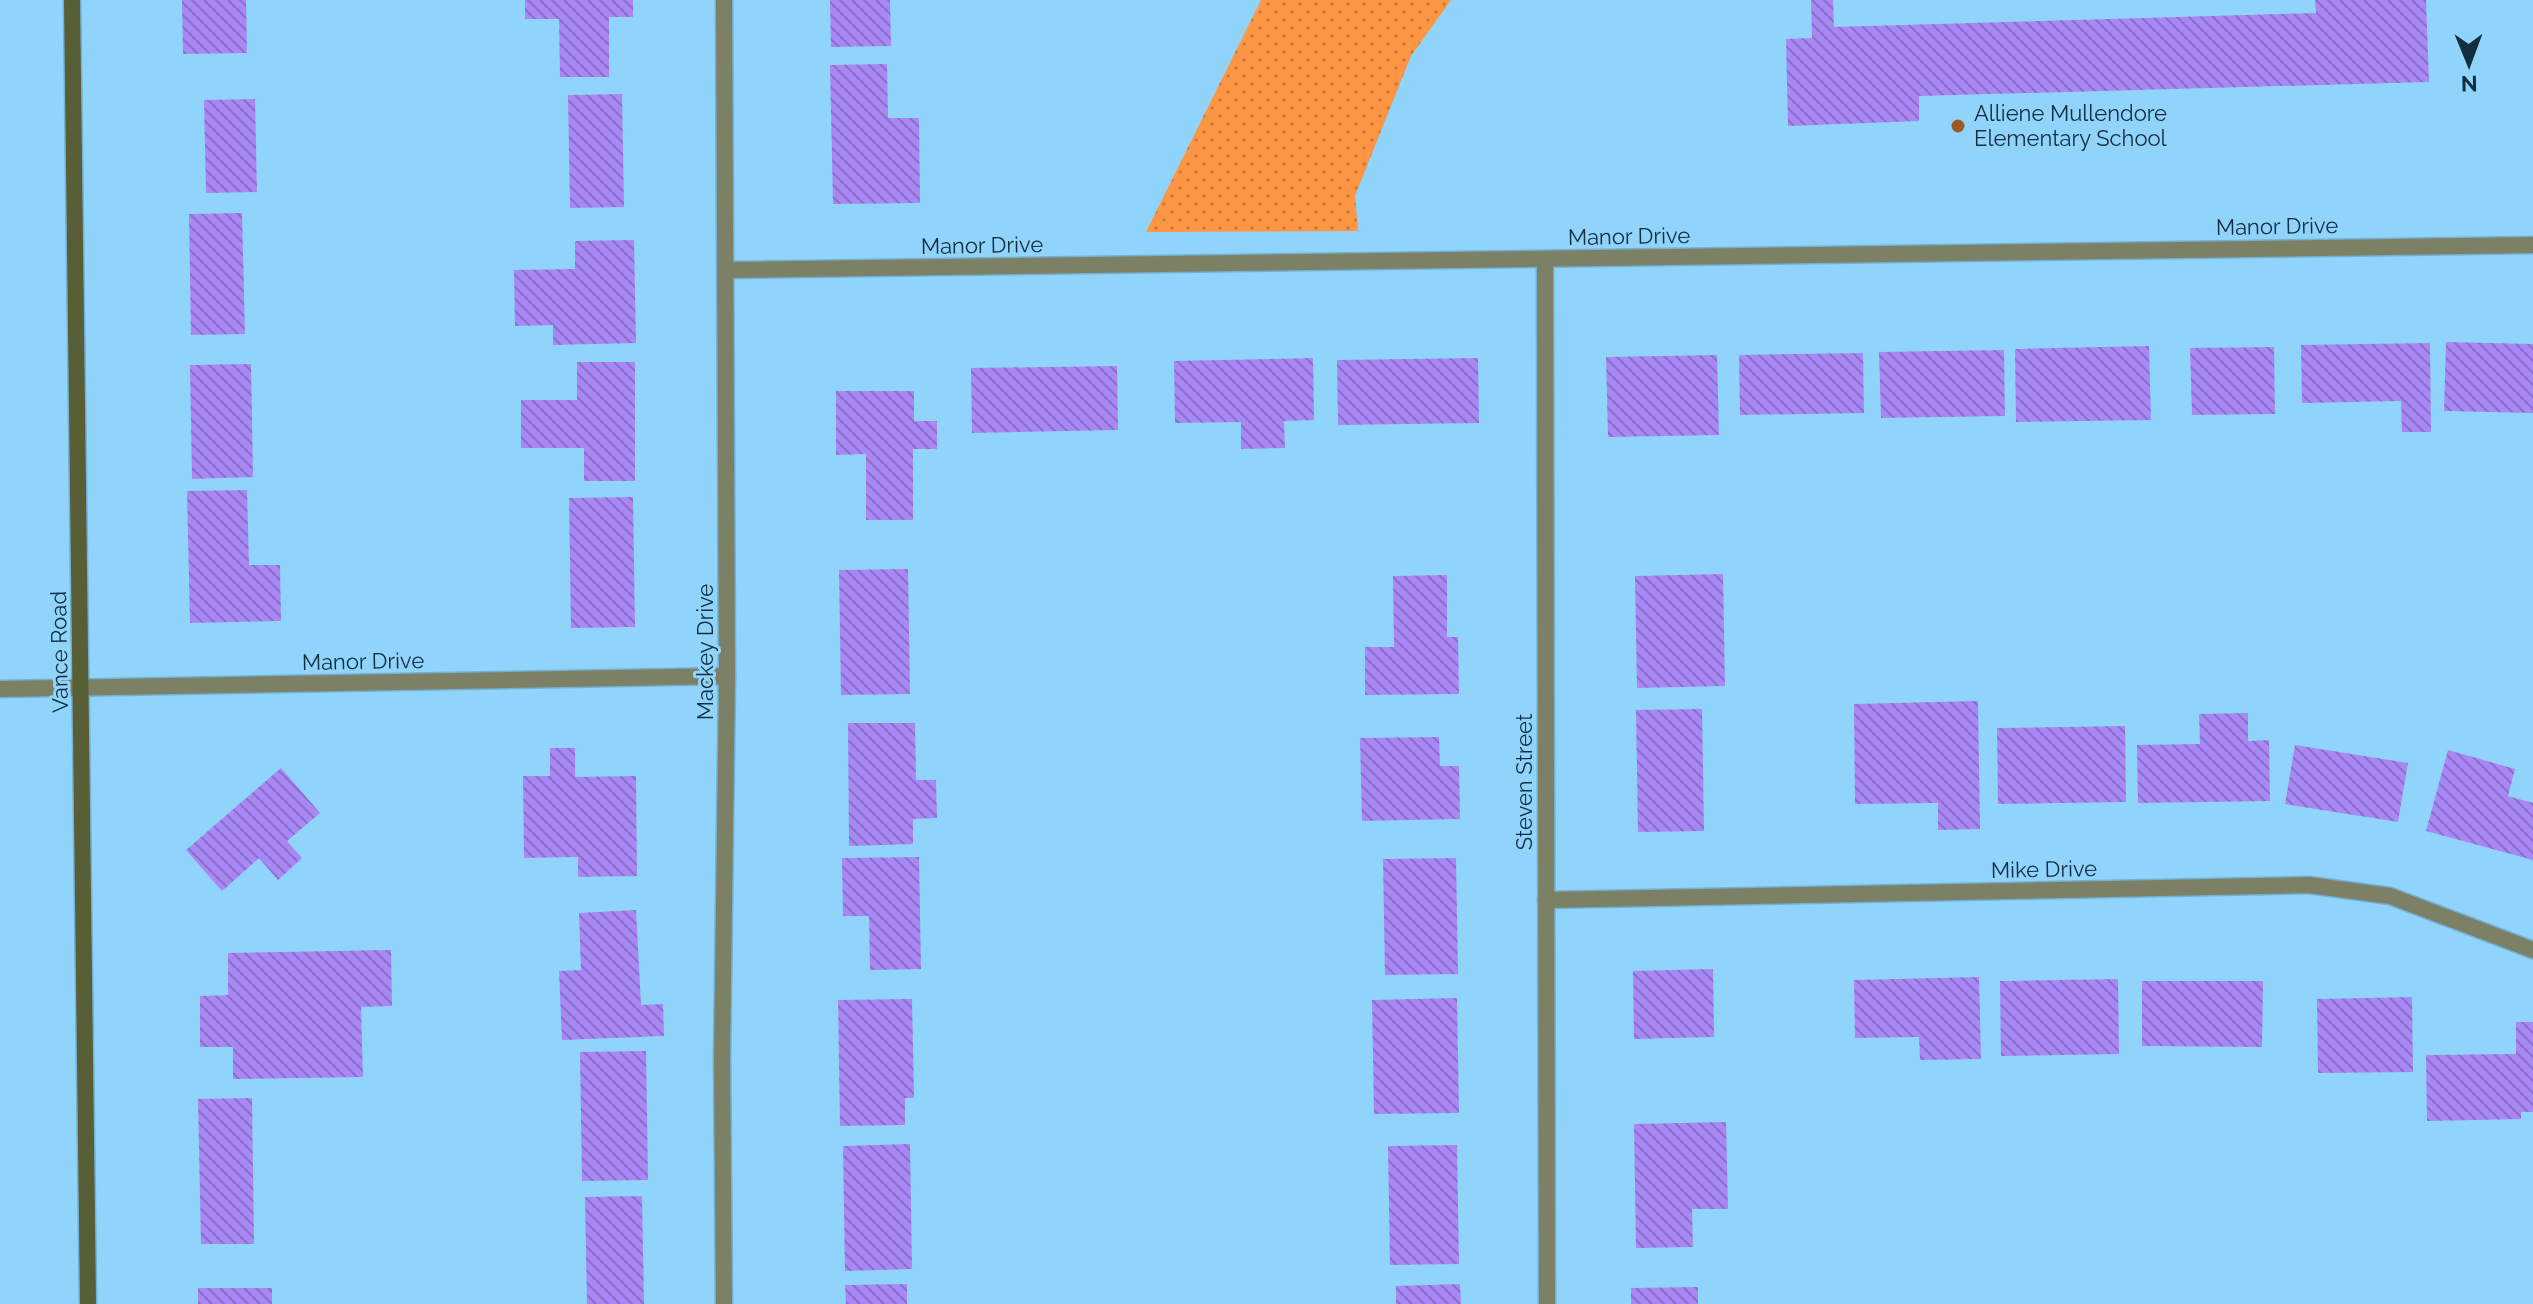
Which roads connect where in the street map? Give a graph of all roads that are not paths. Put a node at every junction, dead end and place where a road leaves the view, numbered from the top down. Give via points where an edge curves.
1 (72, 0) edge
2 (724, 0) edge
3 (2533, 245) edge
4 (1545, 259) junction
5 (726, 270) junction
6 (727, 676) junction
7 (81, 688) junction
8 (0, 689) edge
9 (1546, 900) junction
10 (2533, 950) edge
11 (88, 1304) edge
12 (724, 1304) edge
13 (1547, 1304) edge

1 - 7 street, Vance Road
2 - 5 street, Mackey Drive
3 - 4 street, Manor Drive
4 - 5 street, Manor Drive
4 - 9 street, Steven Street
5 - 6 street, Mackey Drive
6 - 7 street, Manor Drive
6 - 12 street, Mackey Drive
7 - 8 street, Manor Drive
7 - 11 street, Vance Road
9 - 10 street, Mike Drive via 2309,885 2390,896
9 - 13 street, Steven Street

